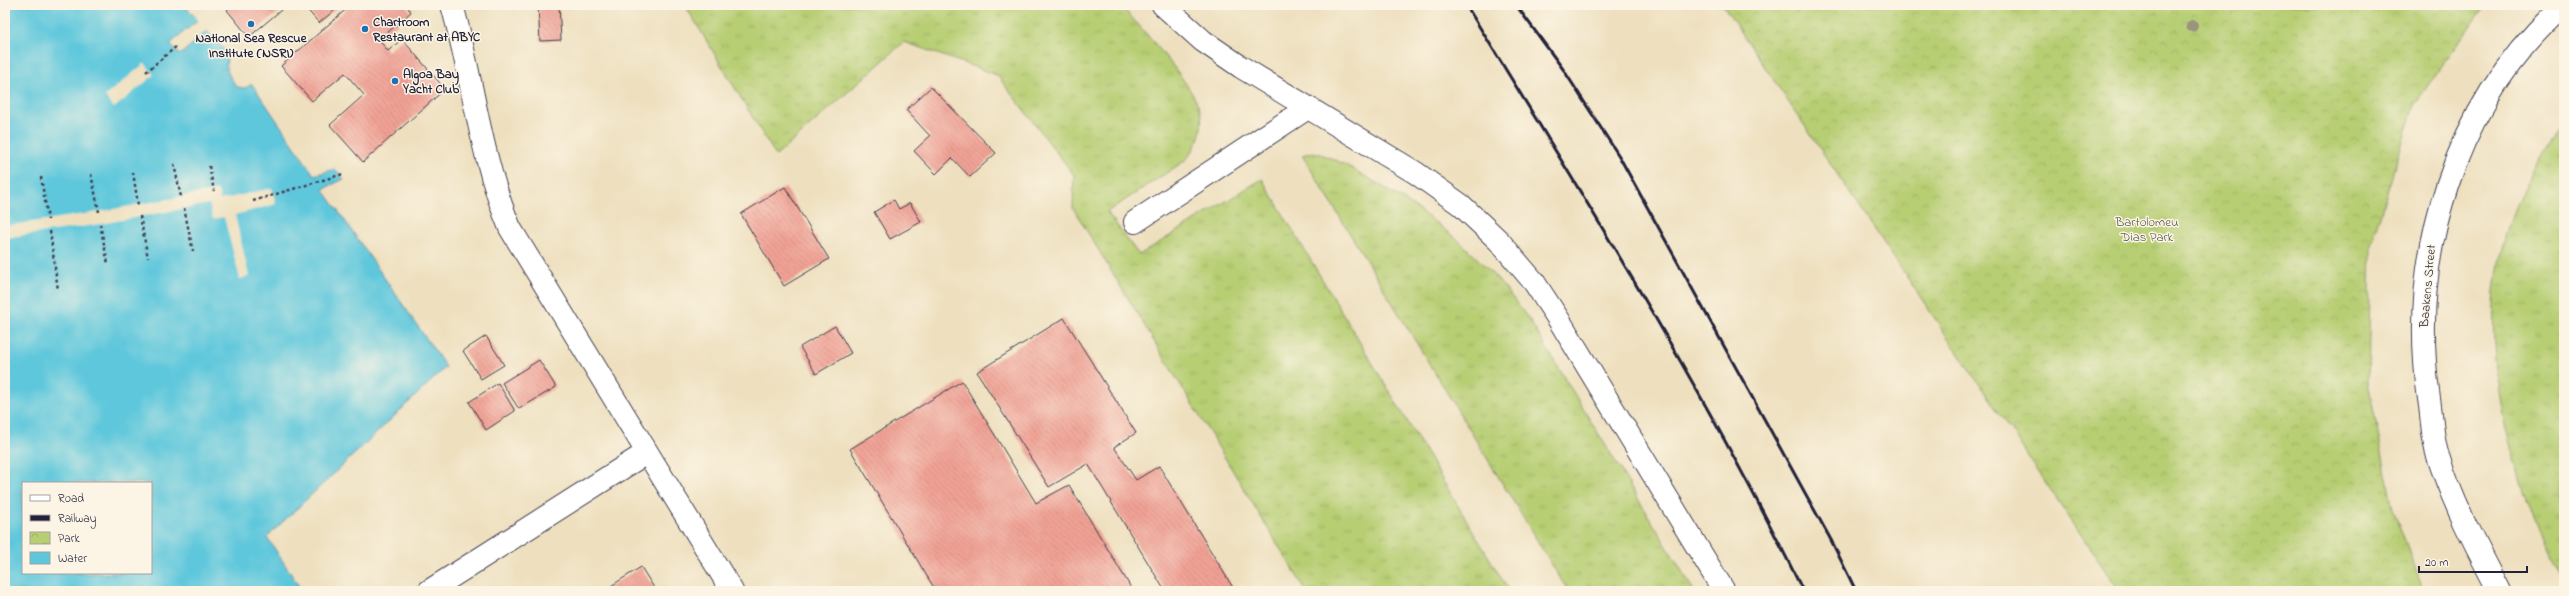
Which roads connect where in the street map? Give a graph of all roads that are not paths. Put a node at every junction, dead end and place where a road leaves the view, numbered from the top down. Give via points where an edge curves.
1 (452, 5) edge
2 (1163, 5) edge
3 (2564, 5) edge
4 (1306, 109) junction
5 (1135, 222) dead end
6 (646, 453) junction
7 (429, 591) edge
8 (732, 591) edge
9 (1724, 591) edge
10 (2499, 591) edge

1 - 6 street via 470,74 493,184 510,228
2 - 4 street via 1203,41
3 - 10 street, Baakens Street via 2518,54 2470,128 2444,191 2433,237 2426,290 2423,350 2437,452 2458,507
4 - 5 street
4 - 9 street via 1416,173 1461,205 1499,241 1534,282 1559,320
6 - 7 street
6 - 8 street

